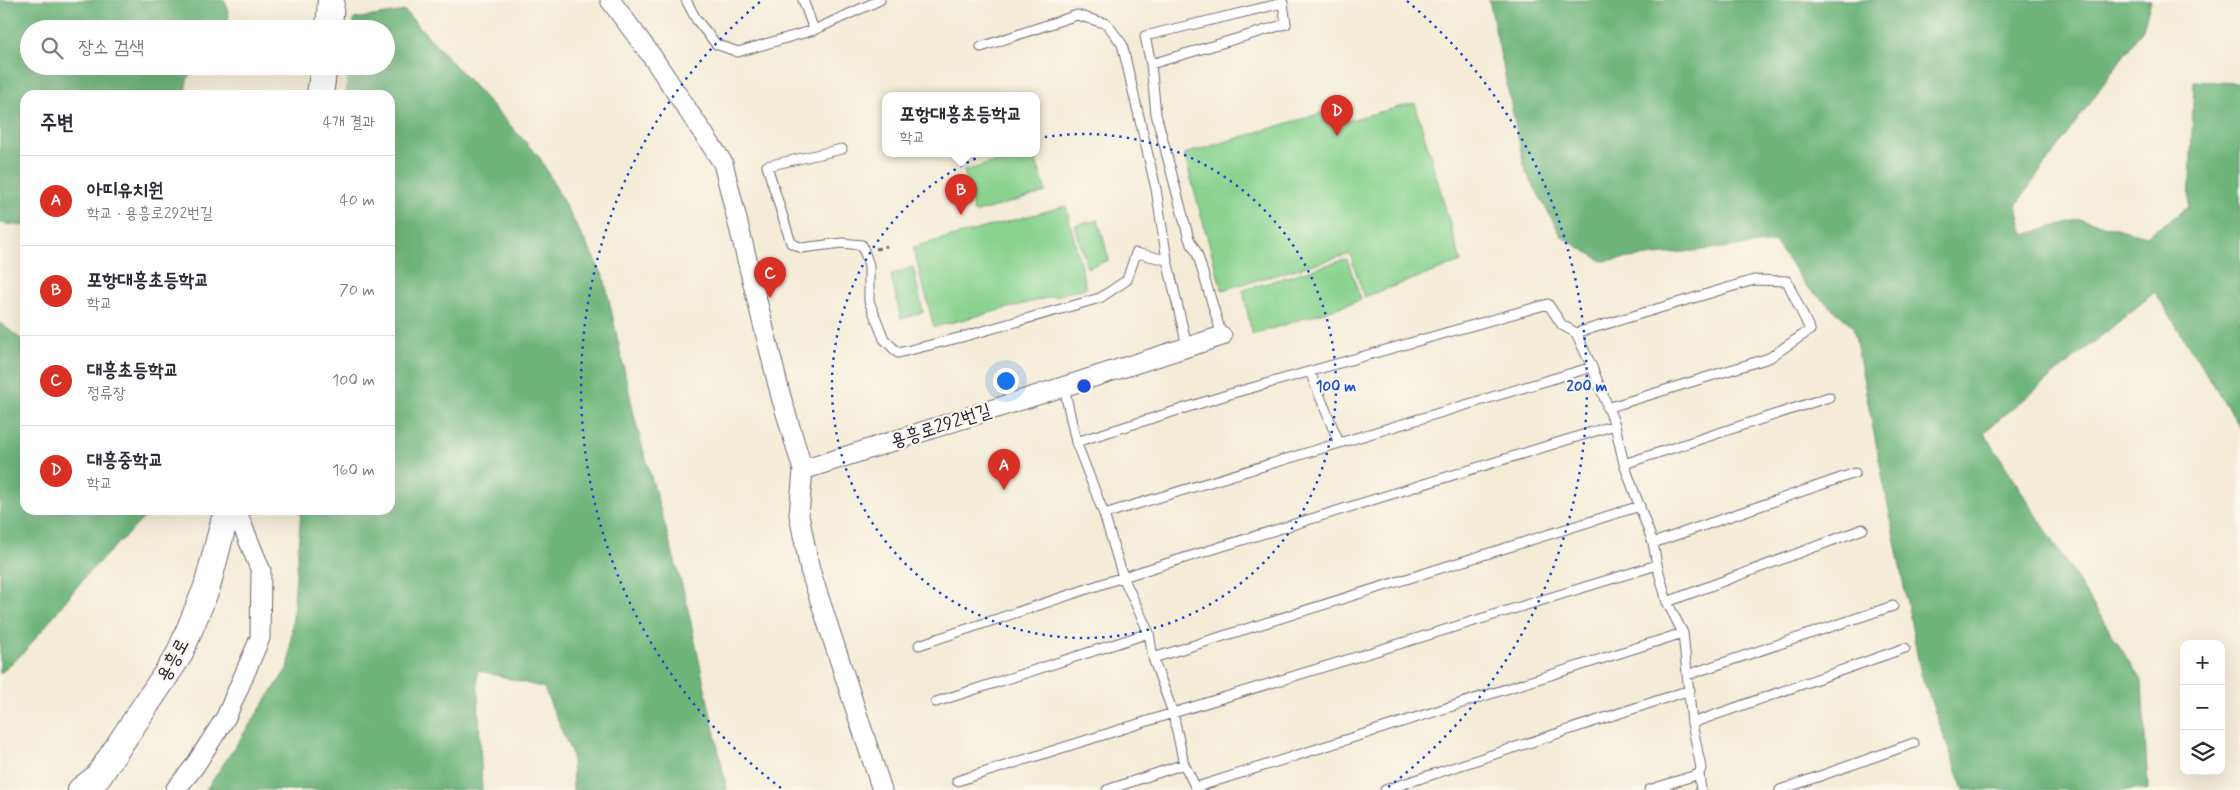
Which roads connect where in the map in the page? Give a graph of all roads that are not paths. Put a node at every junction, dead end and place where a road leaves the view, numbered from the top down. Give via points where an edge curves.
1 (331, 0) edge
2 (610, 0) edge
3 (686, 0) edge
4 (802, 0) edge
5 (880, 0) edge
6 (1284, 2) edge
7 (330, 20) edge
8 (814, 30) junction
9 (981, 47) dead end
10 (1151, 64) junction
11 (323, 75) edge
12 (321, 90) edge
13 (842, 149) dead end
14 (1167, 260) junction
15 (1576, 333) junction
16 (1222, 336) joint
17 (1187, 346) junction
18 (1592, 367) junction
19 (1310, 372) junction
20 (1064, 387) junction
21 (1828, 397) dead end
22 (1607, 408) junction
23 (1616, 425) junction
24 (1076, 442) junction
25 (1339, 443) junction
26 (1624, 464) junction
27 (804, 470) junction
28 (1855, 473) dead end
29 (1640, 506) junction
30 (1104, 514) junction
31 (226, 515) edge
32 (238, 515) edge
33 (1862, 529) dead end
34 (1653, 543) junction
35 (1657, 566) junction
36 (1123, 578) junction
37 (1667, 602) junction
38 (1893, 606) dead end
39 (1149, 633) junction
40 (1683, 633) junction
41 (919, 645) dead end
42 (1905, 648) dead end
43 (1153, 658) junction
44 (1688, 674) junction
45 (1690, 690) junction
46 (936, 702) dead end
47 (1172, 713) junction
48 (1692, 723) junction
49 (1914, 743) dead end
50 (1184, 764) junction
51 (1699, 774) junction
52 (957, 781) dead end
53 (1197, 788) edge
54 (82, 790) edge
55 (175, 790) edge
56 (882, 790) edge
57 (1107, 790) edge
58 (1385, 790) edge
59 (1649, 790) edge
60 (1701, 790) edge
61 (1780, 790) edge

1 - 7 main road
2 - 27 street via 723,163 781,397
3 - 8 lane via 716,44 738,52
4 - 8 lane
5 - 8 lane
6 - 10 lane via 1286,24
6 - 10 lane via 1145,36
9 - 14 lane via 1077,15 1107,24 1122,44 1136,98 1156,189
10 - 16 lane via 1156,114 1189,239 1197,253
11 - 12 main road
13 - 14 lane via 767,166 790,243 802,248 842,243 862,245 869,265 870,301 884,339 898,352 1100,298 1127,280 1136,253
14 - 17 lane
15 - 18 lane
15 - 19 lane via 1562,325 1548,304
15 - 22 lane via 1754,280 1787,281 1810,330 1769,358
16 - 17 street, 용흥로292번길
17 - 20 street, 용흥로292번길
18 - 22 lane
18 - 25 lane
19 - 24 lane
19 - 25 lane
20 - 24 lane
20 - 27 street, 용흥로292번길
21 - 26 lane
22 - 23 lane
23 - 26 lane
23 - 36 lane
24 - 30 lane
25 - 30 lane
26 - 29 lane
27 - 56 street via 798,515 810,570
28 - 34 lane
29 - 34 lane
29 - 43 lane
30 - 36 lane
31 - 54 main road, 용흥로 via 207,587 179,655 98,777
32 - 55 street via 261,571 260,638 226,717
33 - 37 lane
34 - 35 lane
35 - 37 lane
35 - 47 lane
36 - 39 lane
36 - 41 lane
37 - 40 lane
38 - 44 lane
39 - 43 lane
39 - 46 lane
40 - 44 lane
40 - 53 lane
42 - 48 lane
43 - 47 lane
44 - 45 lane
45 - 48 lane
45 - 58 lane
47 - 50 lane
47 - 52 lane
48 - 51 lane via 1701,768
49 - 61 lane
50 - 53 lane
50 - 57 lane
51 - 59 lane
51 - 60 lane

